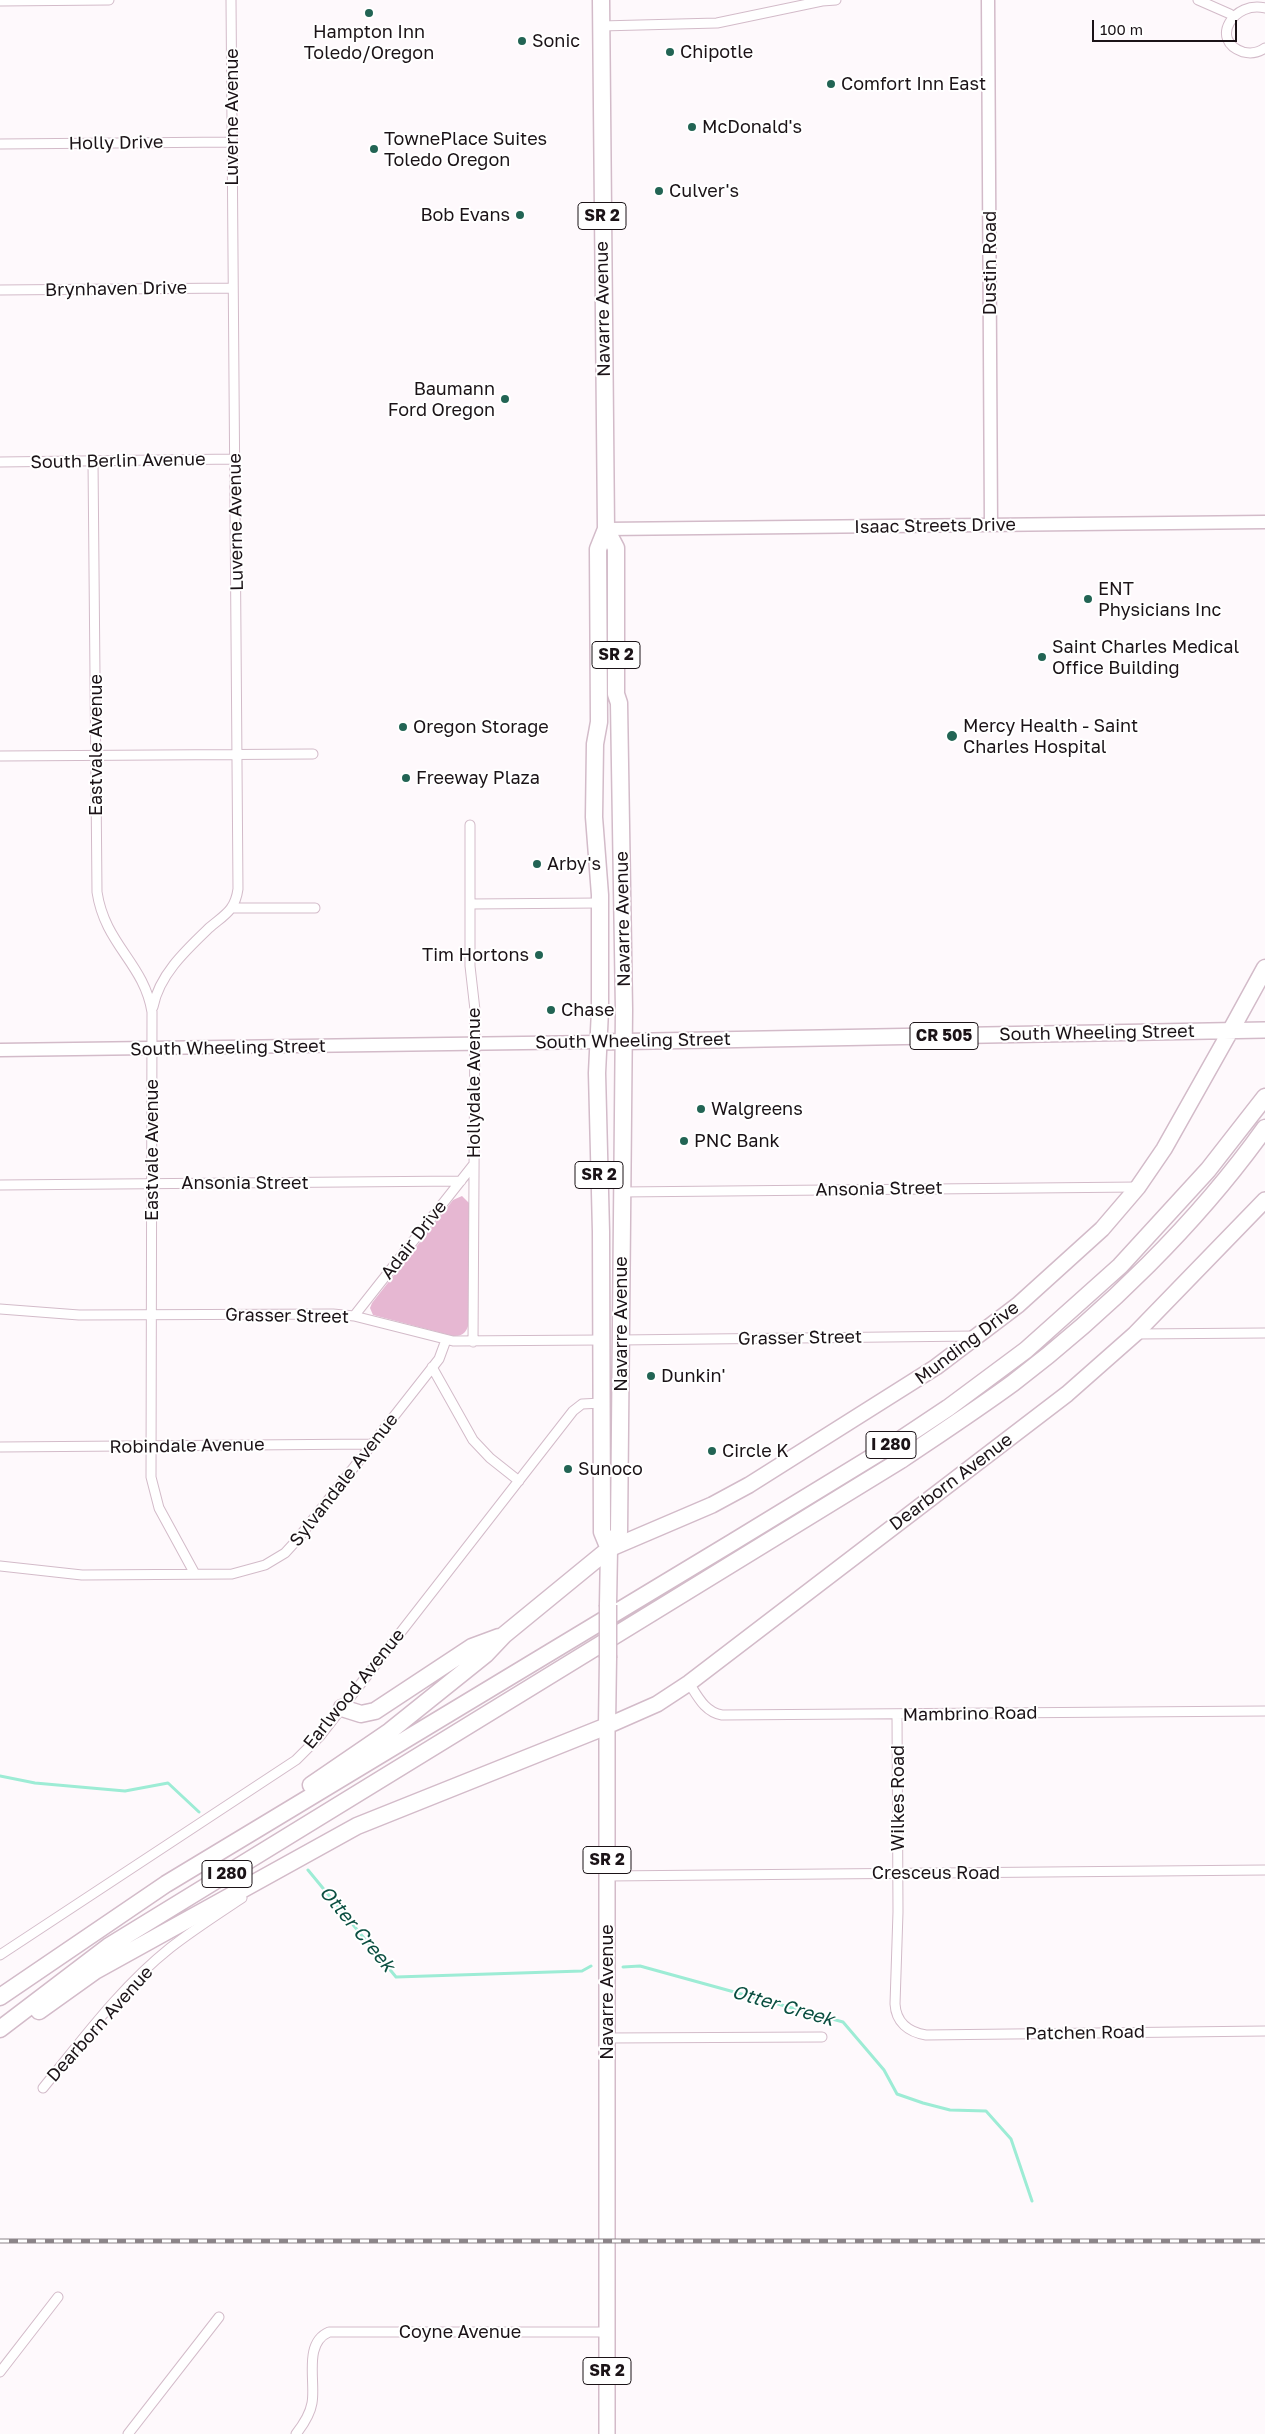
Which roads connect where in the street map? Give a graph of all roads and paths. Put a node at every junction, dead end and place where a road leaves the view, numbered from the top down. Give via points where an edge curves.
1 (87, 0) edge
2 (109, 0) edge
3 (231, 0) edge
4 (601, 0) edge
5 (836, 0) edge
6 (988, 0) edge
7 (1198, 0) edge
8 (0, 1) edge
9 (1259, 2) edge
10 (1265, 8) edge
11 (1230, 14) junction
12 (601, 26) junction
13 (1265, 48) edge
14 (232, 142) junction
15 (0, 144) edge
16 (232, 288) junction
17 (0, 290) edge
18 (235, 459) junction
19 (93, 461) junction
20 (0, 462) edge
21 (1265, 522) edge
22 (992, 525) junction
23 (606, 529) junction
24 (598, 616) junction
25 (616, 694) junction
26 (238, 754) junction
27 (312, 754) dead end
28 (96, 755) junction
29 (595, 755) junction
30 (0, 756) edge
31 (470, 825) dead end
32 (622, 895) junction
33 (600, 903) junction
34 (470, 904) junction
35 (233, 908) junction
36 (315, 908) dead end
37 (1265, 968) edge
38 (152, 1012) junction
39 (1231, 1030) junction
40 (1265, 1030) edge
41 (598, 1042) junction
42 (623, 1042) junction
43 (475, 1044) junction
44 (152, 1049) junction
45 (0, 1050) edge
46 (1265, 1097) edge
47 (1265, 1128) edge
48 (474, 1164) junction
49 (461, 1181) junction
50 (152, 1184) junction
51 (0, 1185) edge
52 (1138, 1187) junction
53 (621, 1192) junction
54 (1265, 1200) edge
55 (0, 1309) edge
56 (151, 1315) junction
57 (354, 1316) junction
58 (1265, 1333) edge
59 (1135, 1334) junction
60 (980, 1336) junction
61 (446, 1340) junction
62 (620, 1340) junction
63 (474, 1342) junction
64 (600, 1342) junction
65 (432, 1367) junction
66 (600, 1377) junction
67 (602, 1404) junction
68 (620, 1404) junction
69 (373, 1444) junction
70 (151, 1446) junction
71 (0, 1447) edge
72 (519, 1481) junction
73 (620, 1484) junction
74 (609, 1549) junction
75 (0, 1566) edge
76 (195, 1574) junction
77 (504, 1635) junction
78 (689, 1683) junction
79 (342, 1708) junction
80 (1265, 1711) edge
81 (897, 1714) junction
82 (607, 1726) junction
83 (236, 1843) junction
84 (303, 1856) junction
85 (1265, 1870) edge
86 (898, 1874) junction
87 (607, 1876) junction
88 (0, 1955) edge
89 (0, 1997) edge
90 (907, 2028) joint
91 (0, 2029) edge
92 (1265, 2031) edge
93 (822, 2037) dead end
94 (0, 2038) edge
95 (607, 2038) junction
96 (43, 2088) dead end
97 (58, 2297) dead end
98 (219, 2317) dead end
99 (607, 2332) junction
100 (0, 2372) edge
101 (128, 2434) edge
102 (296, 2434) edge
103 (607, 2434) edge

1 - 2 street
1 - 8 street
3 - 14 street, Luverne Avenue
4 - 12 highway, Navarre Avenue / SR 2
5 - 12 street via 717,23
6 - 22 street, Dustin Road
7 - 11 street
9 - 10 street
9 - 11 street via 1243,5
11 - 13 street via 1226,30 1232,45 1246,53
12 - 23 highway, Navarre Avenue / SR 2
14 - 15 street, Holly Drive
14 - 16 street, Luverne Avenue
16 - 17 street, Brynhaven Drive
16 - 18 street, Luverne Avenue
18 - 19 street, South Berlin Avenue
18 - 26 street, Luverne Avenue
19 - 20 street, South Berlin Avenue
19 - 28 street, Eastvale Avenue
21 - 22 street, Isaac Streets Drive
22 - 23 street, Isaac Streets Drive
23 - 24 highway, Navarre Avenue / SR 2 via 598,549
23 - 25 highway, Navarre Avenue / SR 2 via 616,548
24 - 25 highway via 606,649 606,685
24 - 29 highway, Navarre Avenue / SR 2 via 599,722
25 - 32 highway, Navarre Avenue / SR 2 via 619,703
26 - 27 street
26 - 28 street
26 - 35 street, Luverne Avenue via 239,882
28 - 30 street
28 - 38 street, Eastvale Avenue via 99,902 113,938 143,982
29 - 32 highway via 606,756 609,760 612,863
29 - 33 highway, Navarre Avenue / SR 2 via 594,817
31 - 34 street, Hollydale Avenue
32 - 42 highway, Navarre Avenue / SR 2
33 - 34 street
33 - 41 highway, Navarre Avenue / SR 2
34 - 43 street, Hollydale Avenue
35 - 36 street
35 - 38 street via 167,973 156,993
37 - 39 highway
38 - 44 street, Eastvale Avenue
39 - 40 main road, South Wheeling Street / CR 505
39 - 42 main road, South Wheeling Street / CR 505
39 - 52 main road, Munding Drive
41 - 42 main road, South Wheeling Street / CR 505
41 - 43 street, South Wheeling Street
41 - 64 highway, Navarre Avenue / SR 2
42 - 53 highway, Navarre Avenue / SR 2
43 - 44 street, South Wheeling Street
43 - 48 street, Hollydale Avenue
44 - 45 street, South Wheeling Street
44 - 50 street, Eastvale Avenue
46 - 83 highway, I 280 via 1208,1170 1120,1266 1026,1350 948,1408
47 - 91 highway, I 280 via 1229,1176 1125,1287 1014,1382 966,1417 109,1946
48 - 49 street, Adair Drive
48 - 63 street, Hollydale Avenue
49 - 50 street, Ansonia Street
49 - 57 street, Adair Drive
50 - 51 street, Ansonia Street
50 - 56 street, Eastvale Avenue
52 - 53 street, Ansonia Street
52 - 60 main road, Munding Drive via 1102,1229
53 - 62 highway, Navarre Avenue / SR 2
54 - 59 main road, Dearborn Avenue
55 - 56 street, Grasser Street via 72,1315
56 - 57 street, Grasser Street
56 - 70 street, Eastvale Avenue
57 - 61 street, Grasser Street
58 - 59 street
59 - 78 main road, Dearborn Avenue via 1067,1394
60 - 62 street, Grasser Street
60 - 74 main road, Munding Drive via 886,1401 749,1485 712,1505
61 - 63 street, Grasser Street
61 - 65 street, Sylvandale Avenue via 439,1359
62 - 68 highway, Navarre Avenue / SR 2
63 - 64 street, Grasser Street
64 - 66 highway, Navarre Avenue / SR 2
64 - 68 highway via 609,1343 612,1347
65 - 69 street, Sylvandale Avenue
65 - 72 street via 473,1440
66 - 67 highway, Navarre Avenue / SR 2
66 - 73 highway via 610,1412 610,1479 612,1484
67 - 72 street, Earlwood Avenue via 579,1405
67 - 74 highway, Navarre Avenue / SR 2 via 602,1532
68 - 73 highway, Navarre Avenue / SR 2
69 - 70 street, Robindale Avenue
69 - 76 street, Sylvandale Avenue via 281,1556 243,1572
70 - 71 street, Robindale Avenue
70 - 76 street, Eastvale Avenue via 151,1477 156,1502
72 - 79 street, Earlwood Avenue
73 - 74 highway, Navarre Avenue / SR 2 via 619,1532
74 - 77 highway
74 - 82 highway, Navarre Avenue / SR 2, bridge
75 - 76 street, Sylvandale Avenue via 74,1574
77 - 79 highway via 472,1647 374,1711 361,1714
77 - 83 highway via 486,1654 390,1731 304,1790
78 - 81 street, Mambrino Road via 705,1707 722,1715
78 - 82 main road, Dearborn Avenue via 657,1704
79 - 88 street, Earlwood Avenue via 296,1760
80 - 81 street, Mambrino Road
81 - 86 street, Wilkes Road
82 - 84 highway via 357,1826
82 - 87 main road, Navarre Avenue / SR 2
83 - 89 highway, I 280 via 166,1884
84 - 94 highway via 95,1971
84 - 96 street, Dearborn Avenue via 170,1948 103,2014
85 - 86 street, Cresceus Road
86 - 87 street, Cresceus Road
86 - 90 street, Wilkes Road via 894,2004 897,2018
87 - 95 main road, Navarre Avenue / SR 2
90 - 92 street, Patchen Road via 926,2035
93 - 95 street
95 - 99 main road, Navarre Avenue / SR 2
97 - 100 street
98 - 101 street
99 - 102 street, Coyne Avenue via 329,2332 322,2335 313,2351 312,2404
99 - 103 main road, Navarre Avenue / SR 2

